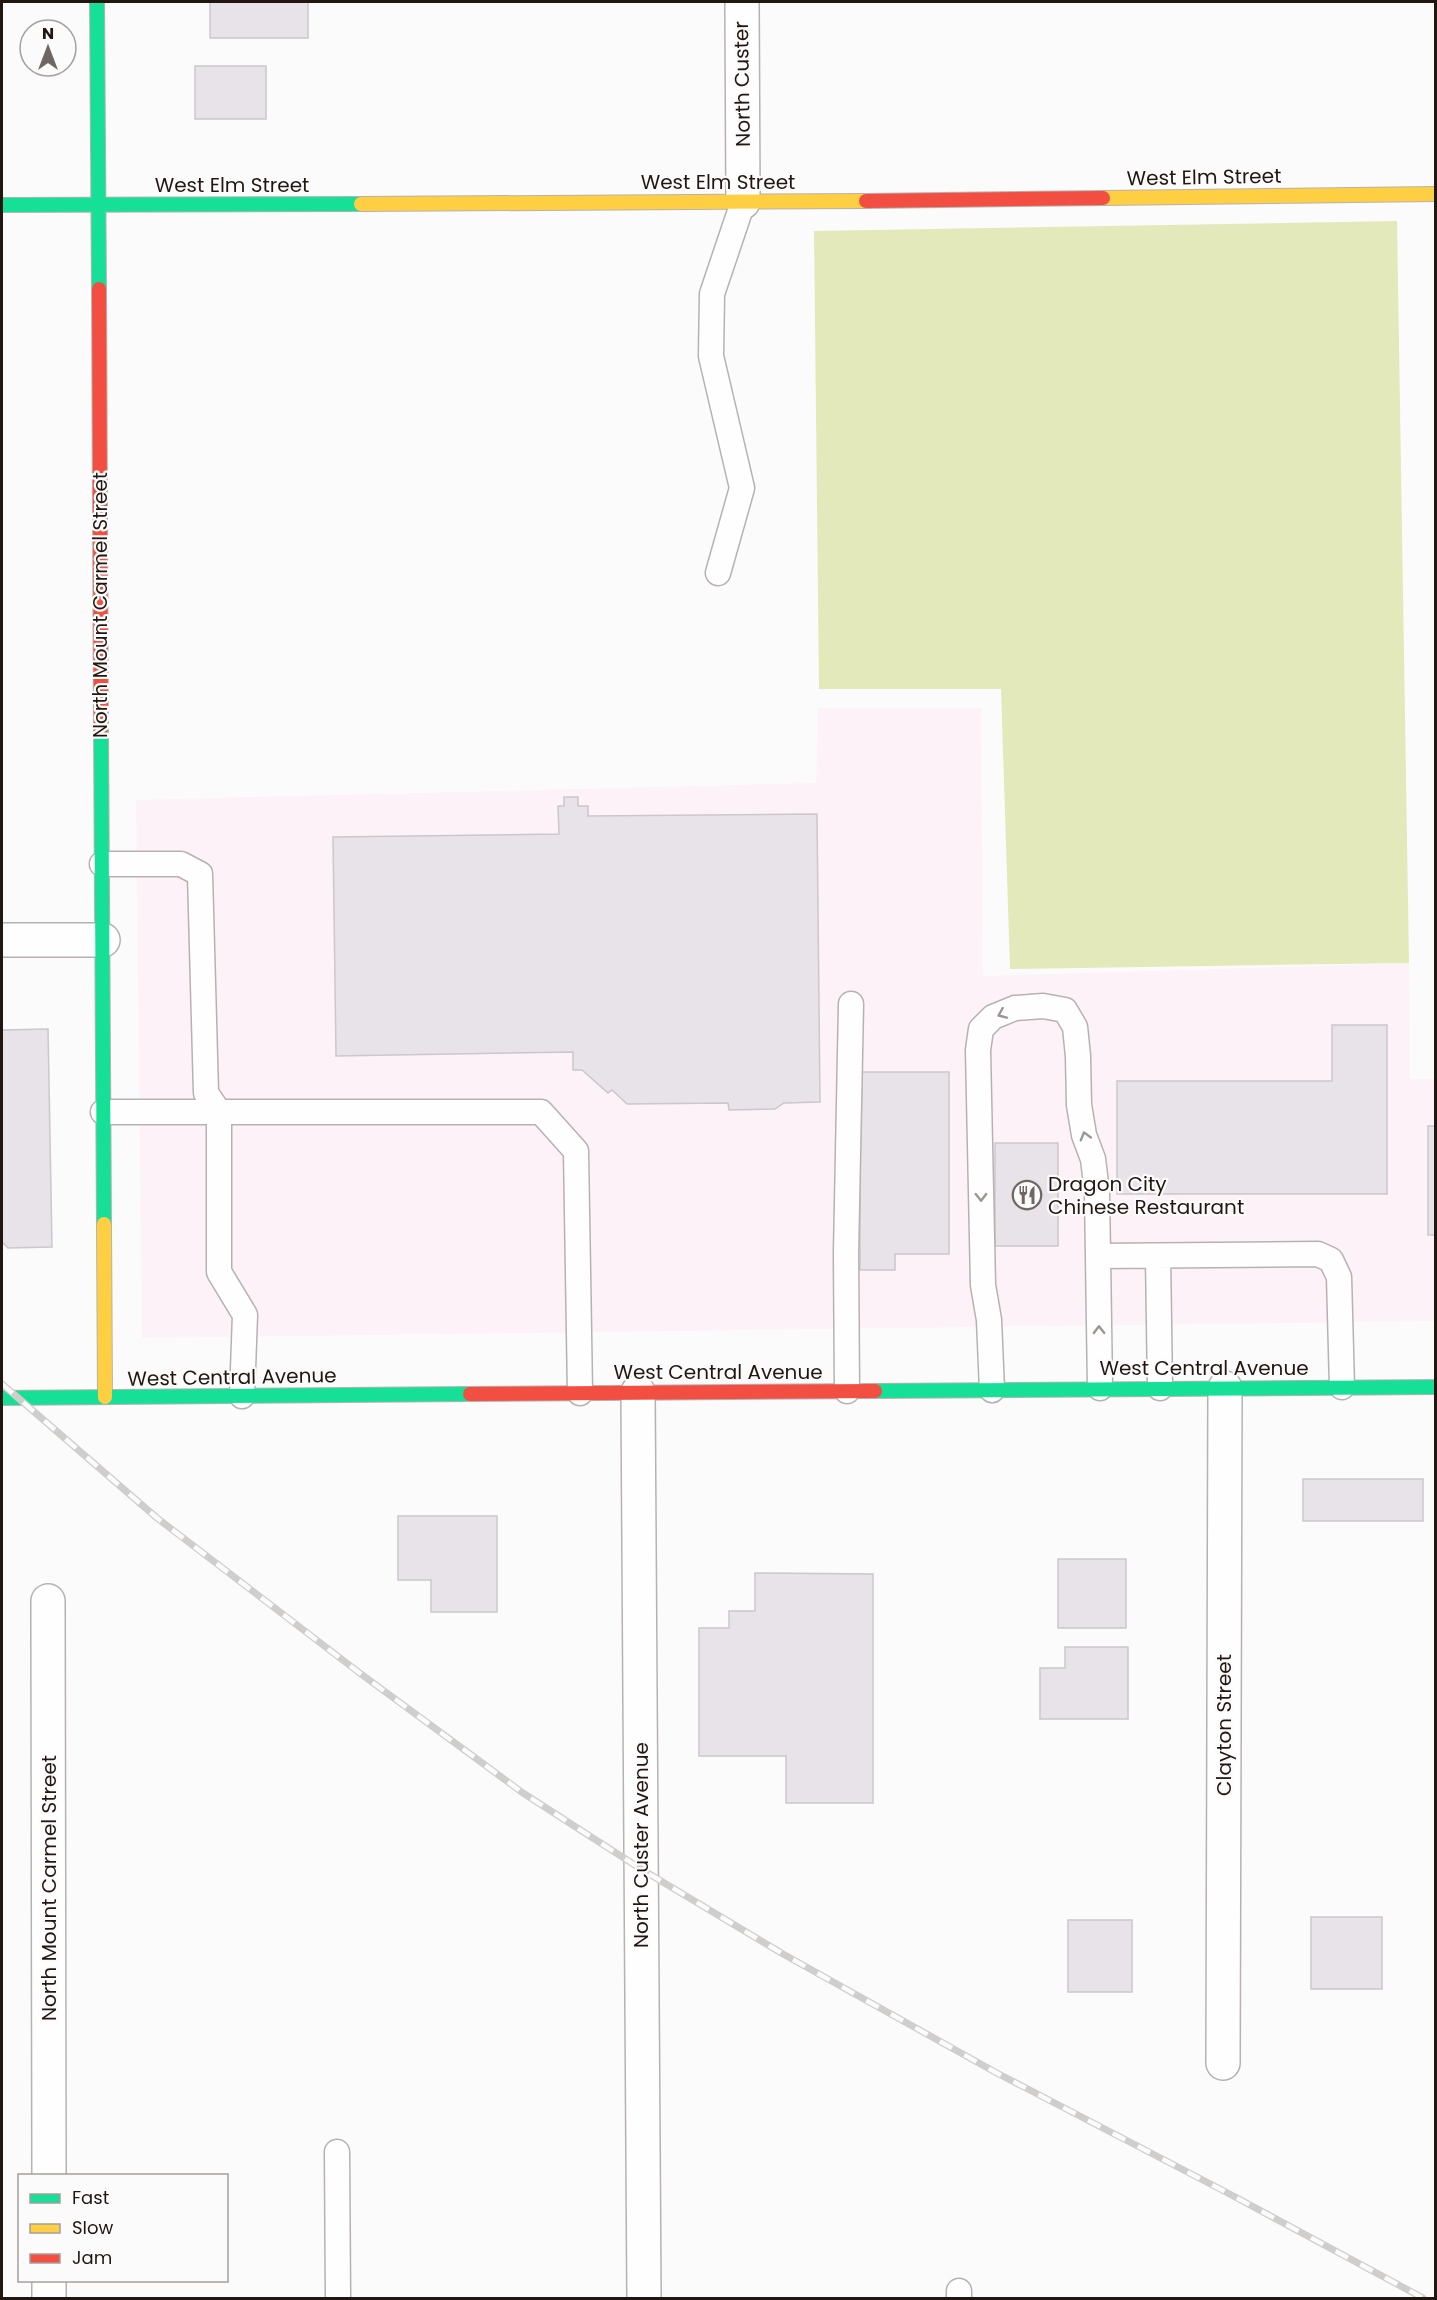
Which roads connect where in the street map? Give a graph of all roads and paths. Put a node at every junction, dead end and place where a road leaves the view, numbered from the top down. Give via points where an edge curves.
1 (97, 2) edge
2 (741, 2) edge
3 (1436, 194) edge
4 (743, 202) junction
5 (2, 205) edge
6 (98, 205) junction
7 (718, 573) dead end
8 (102, 864) junction
9 (2, 940) edge
10 (103, 940) junction
11 (851, 1004) dead end
12 (103, 1112) junction
13 (219, 1112) junction
14 (1098, 1256) junction
15 (1158, 1256) junction
16 (1342, 1387) junction
17 (1436, 1387) edge
18 (1100, 1388) junction
19 (1160, 1388) junction
20 (1225, 1388) junction
21 (992, 1389) junction
22 (847, 1391) junction
23 (638, 1392) junction
24 (580, 1393) junction
25 (242, 1396) junction
26 (105, 1397) junction
27 (2, 1398) edge
28 (48, 1601) dead end
29 (1223, 2063) dead end
30 (337, 2152) dead end
31 (49, 2174) edge
32 (49, 2282) edge
33 (49, 2298) edge
34 (338, 2298) edge
35 (644, 2298) edge

1 - 6 street, North Mount Carmel Street
2 - 4 street, North Custer
3 - 4 street, West Elm Street
4 - 6 street, West Elm Street
4 - 7 lane via 712,294 711,356 742,488
5 - 6 street, West Elm Street
6 - 8 street, North Mount Carmel Street
8 - 10 street, North Mount Carmel Street
8 - 13 lane via 181,864 200,874 206,1093
9 - 10 street
10 - 12 street, North Mount Carmel Street
11 - 22 lane
12 - 13 lane
12 - 26 street, North Mount Carmel Street
13 - 24 lane via 540,1112 576,1151
13 - 25 lane via 219,1272 245,1315
14 - 15 lane
18 -> 14 lane
14 -> 21 lane via 1097,1192 1079,1104 1075,1027 1065,1010 1043,1006 1015,1008 993,1017 981,1029 978,1050 983,1285
15 - 16 lane via 1318,1254 1331,1260 1340,1277
15 - 19 lane
16 - 17 street, West Central Avenue
16 - 20 street, West Central Avenue
18 - 19 street, West Central Avenue
18 - 21 street, West Central Avenue
19 - 20 street, West Central Avenue
20 - 29 street, Clayton Street
21 - 22 street, West Central Avenue
22 - 23 street, West Central Avenue
23 - 24 street, West Central Avenue
23 - 35 street, North Custer Avenue
24 - 25 street, West Central Avenue
25 - 26 street, West Central Avenue
26 - 27 street, West Central Avenue
28 - 31 street, North Mount Carmel Street
30 - 34 lane
32 - 33 street

